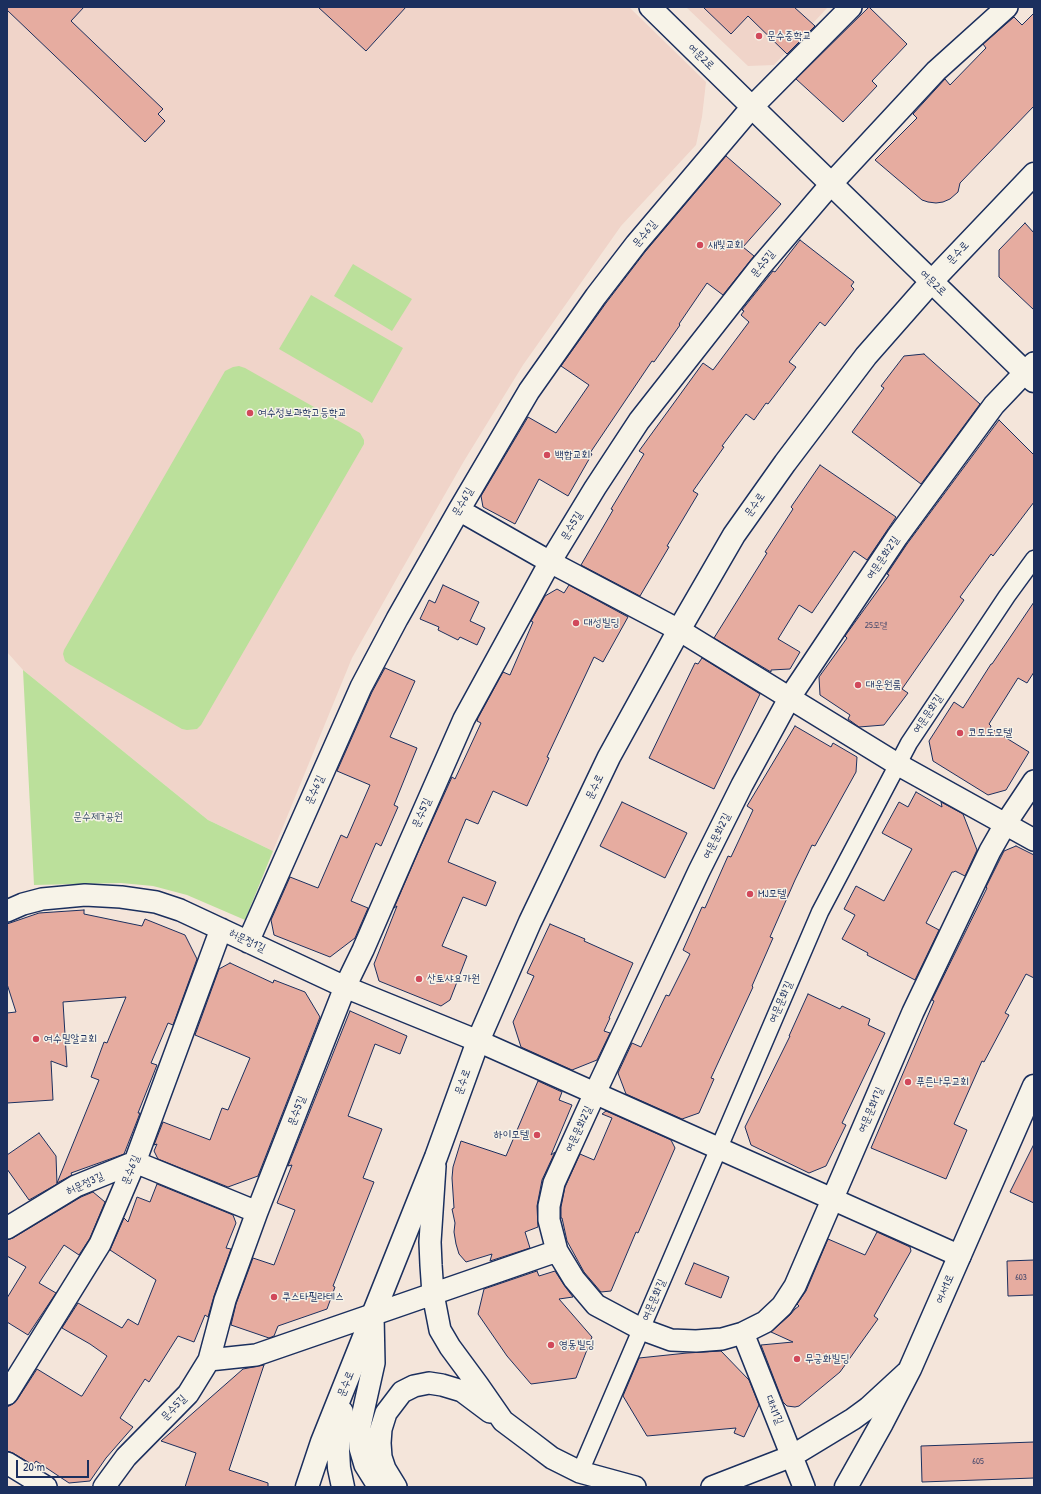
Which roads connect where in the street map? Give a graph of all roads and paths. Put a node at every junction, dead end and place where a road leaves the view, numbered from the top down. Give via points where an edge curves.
1 (650, 7) edge
2 (851, 7) edge
3 (1007, 7) edge
4 (752, 106) junction
5 (1034, 174) edge
6 (831, 184) junction
7 (932, 281) junction
8 (1031, 372) edge
9 (458, 510) junction
10 (1034, 560) edge
11 (550, 562) junction
12 (679, 630) junction
13 (790, 698) junction
14 (897, 764) junction
15 (1034, 781) edge
16 (1006, 823) junction
17 (1034, 840) edge
18 (7, 911) edge
19 (221, 929) junction
20 (248, 942) junction
21 (346, 987) junction
22 (478, 1041) junction
23 (1034, 1086) edge
24 (596, 1093) junction
25 (718, 1148) junction
26 (436, 1157) junction
27 (135, 1162) junction
28 (832, 1199) junction
29 (257, 1212) junction
30 (7, 1228) edge
31 (557, 1251) junction
32 (960, 1256) junction
33 (433, 1294) junction
34 (373, 1315) junction
35 (641, 1329) junction
36 (743, 1333) junction
37 (209, 1360) junction
38 (910, 1369) junction
39 (343, 1391) junction
40 (7, 1394) edge
41 (503, 1421) junction
42 (792, 1456) junction
43 (7, 1464) edge
44 (580, 1472) junction
45 (46, 1487) edge
46 (104, 1487) edge
47 (307, 1487) edge
48 (343, 1487) edge
49 (382, 1487) edge
50 (396, 1487) edge
51 (635, 1487) edge
52 (712, 1487) edge
53 (804, 1487) edge
54 (846, 1487) edge

1 - 4 street, 여문2로
2 - 4 street
3 - 6 street via 936,71
4 - 6 street, 여문2로
4 - 9 street, 문수6길 via 636,244 587,308 529,390
5 - 7 street, 문수로
6 - 7 street, 여문2로
6 - 11 street, 문수5길 via 760,267 639,421
7 - 8 street, 여문2로
7 - 12 street, 문수로 via 866,356 785,463 734,535
8 - 13 street, 여문문화2길 via 994,405 897,537
9 - 11 street
9 - 20 street, 문수6길 via 361,687
10 - 14 street, 여문문화길 via 1007,596
11 - 12 street
11 - 21 street, 문수5길 via 464,719
12 - 13 street
12 - 22 street, 문수로 via 609,757 530,922
13 - 14 street
13 - 24 street, 여문문화2길 via 699,871
14 - 16 street
14 - 25 street, 여문문화길 via 820,912
15 - 16 street, 여문문화1길
16 - 17 street
16 - 28 street, 여문문화1길 via 913,1012
18 - 19 street, 허문정1길 via 32,901 60,896 121,897 156,902
19 - 20 street, 허문정1길
19 - 27 street, 문수6길
20 - 21 street, 허문정1길
21 - 22 street, 허문정1길
21 - 29 street, 문수5길
22 - 24 street, 허문정1길
22 - 26 street, 문수로
23 - 32 street, 여서1로
24 - 25 street, 허문정1길
24 - 31 street, 여문문화2길 via 554,1183 549,1220
25 - 28 street, 허문정1길
25 - 35 street, 여문문화길
26 - 33 street via 430,1242
26 - 34 street, 문수로
27 - 29 street
27 - 30 street, 허문정3길 via 76,1186
27 - 40 street, 문수6길 via 100,1244
28 - 32 street, 허문정1길
28 - 36 street, 여문문화1길 via 795,1286 782,1306 765,1322
29 - 37 street, 문수5길 via 225,1300
31 - 33 street
31 - 35 street, 여문문화2길 via 574,1279 596,1305
32 - 38 street, 여서1로
33 - 34 street
33 - 41 street via 440,1330
34 - 37 street via 256,1355
34 - 39 street, 문수로
34 - 49 street via 374,1363 360,1426 360,1448 365,1465
35 - 36 street, 여문문화1길 via 671,1340 696,1341 722,1339
35 - 44 street, 여문문화길
36 - 42 street, 대치1길
37 - 46 street, 문수5길 via 188,1394 126,1457
38 - 42 street via 868,1408
38 - 54 street, 여서1로
39 - 47 street, 문수로
39 - 48 street via 338,1450
41 - 44 street via 552,1458
41 - 50 street via 462,1391 442,1385 429,1383 402,1392 386,1412 380,1443 385,1469
42 - 52 street
42 - 53 street, 대치1길
43 - 45 street
44 - 51 street

